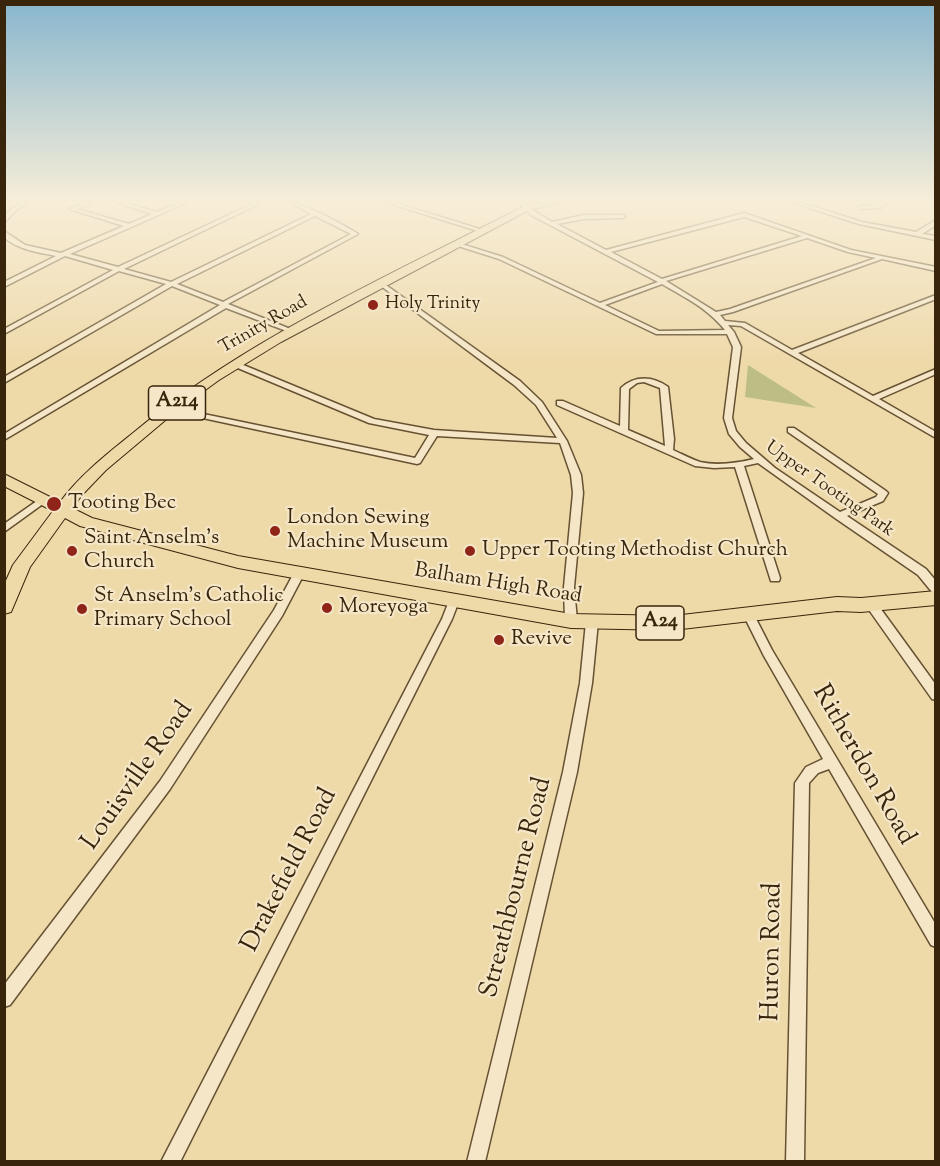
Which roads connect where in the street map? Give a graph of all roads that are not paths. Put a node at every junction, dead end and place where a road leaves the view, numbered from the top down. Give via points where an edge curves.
1 (58, 257) edge
2 (74, 257) edge
3 (142, 257) edge
4 (226, 257) edge
5 (312, 257) edge
6 (433, 257) edge
7 (499, 257) edge
8 (616, 257) edge
9 (741, 257) edge
10 (874, 257) edge
11 (879, 259) junction
12 (120, 268) junction
13 (936, 269) edge
14 (662, 282) junction
15 (172, 284) junction
16 (4, 285) edge
17 (383, 285) junction
18 (936, 297) edge
19 (225, 305) junction
20 (600, 305) junction
21 (715, 314) junction
22 (723, 323) junction
23 (291, 331) junction
24 (4, 332) edge
25 (730, 332) junction
26 (793, 352) junction
27 (236, 363) junction
28 (936, 371) edge
29 (4, 381) edge
30 (873, 399) junction
31 (560, 403) dead end
32 (170, 409) junction
33 (791, 430) dead end
34 (624, 432) junction
35 (435, 434) junction
36 (936, 436) edge
37 (4, 438) edge
38 (562, 441) junction
39 (669, 451) junction
40 (759, 460) junction
41 (739, 465) junction
42 (4, 479) edge
43 (44, 499) junction
44 (62, 510) junction
45 (838, 516) junction
46 (4, 529) edge
47 (299, 574) junction
48 (774, 578) dead end
49 (936, 589) edge
50 (936, 598) edge
51 (454, 601) junction
52 (864, 605) junction
53 (4, 607) edge
54 (749, 616) junction
55 (571, 621) junction
56 (592, 622) junction
57 (936, 695) edge
58 (832, 763) junction
59 (936, 940) edge
60 (4, 999) edge
61 (170, 1161) edge
62 (476, 1161) edge
63 (795, 1161) edge

1 - 16 street
2 - 12 street
3 - 12 street
4 - 15 street
5 - 19 street
6 - 17 highway, Trinity Road / A214
7 - 20 street
8 - 14 street, Upper Tooting Park
9 - 14 street
10 - 11 street
11 - 13 street
11 - 21 street
12 - 15 street
12 - 24 street
14 - 20 street
14 - 21 street, Upper Tooting Park
15 - 19 street
15 - 29 street
17 - 23 highway, Trinity Road / A214
17 - 38 street via 518,383 538,404
18 - 26 street
19 - 23 street
19 - 37 street
20 - 25 street via 665,334
21 - 22 street, Upper Tooting Park
22 - 25 street, Upper Tooting Park
22 - 26 street via 743,324
23 - 27 highway, Trinity Road / A214
25 - 40 street, Upper Tooting Park via 737,347 729,418 732,432
26 - 30 street
27 - 32 highway, Trinity Road / A214
27 - 35 street via 372,421
28 - 30 street
30 - 36 street
31 - 34 street
32 - 35 street via 417,461
32 - 44 highway, Trinity Road / A214 via 101,467
33 - 45 street via 883,493 880,499
34 - 39 street
34 - 39 street via 625,388 632,382 653,381 664,387
35 - 38 street
38 - 55 street via 576,475 578,493 569,587
39 - 41 street via 698,464
40 - 41 street
40 - 45 street, Upper Tooting Park
41 - 48 street
42 - 43 highway, A24
43 - 44 highway, A24
43 - 46 street
44 - 47 highway, Balham High Road / A24 via 96,526
44 - 53 highway, A214 via 22,565
45 - 49 street, Upper Tooting Park via 922,572
47 - 51 highway, Balham High Road / A24
47 - 60 street, Louisville Road via 278,613 165,784
50 - 52 highway
51 - 55 highway, Balham High Road / A24
51 - 61 street, Drakefield Road
52 - 54 highway, Balham High Road / A24 via 845,615 830,617 810,609
52 - 57 street
54 - 56 highway, Balham High Road / A24 via 673,623
54 - 58 street, Ritherdon Road
55 - 56 highway, Balham High Road / A24
56 - 62 street, Streathbourne Road via 570,772
58 - 59 street, Ritherdon Road
58 - 63 street, Huron Road via 813,767 801,783

